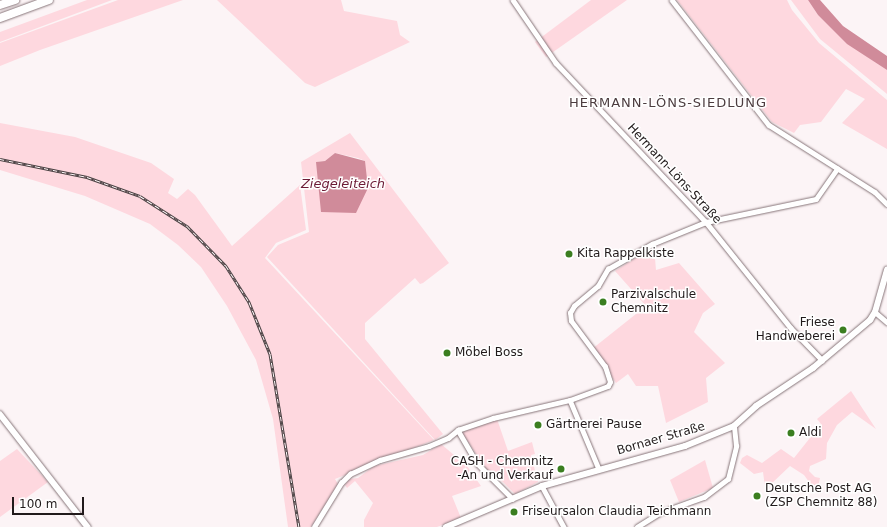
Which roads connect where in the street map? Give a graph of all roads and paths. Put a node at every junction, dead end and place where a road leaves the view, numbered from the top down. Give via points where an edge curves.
1 (15, 0) edge
2 (49, 0) edge
3 (513, 0) edge
4 (672, 0) edge
5 (0, 5) edge
6 (0, 18) edge
7 (837, 169) junction
8 (886, 202) edge
9 (706, 222) junction
10 (887, 270) edge
11 (876, 312) junction
12 (887, 322) edge
13 (822, 360) junction
14 (570, 400) junction
15 (0, 414) edge
16 (734, 426) junction
17 (458, 430) junction
18 (599, 468) junction
19 (542, 486) junction
20 (513, 499) junction
21 (449, 526) edge
22 (88, 527) edge
23 (314, 527) edge
24 (564, 527) edge
25 (637, 527) edge

1 - 5 highway
2 - 6 highway
3 - 9 street, Hermann-Löns-Straße via 556,63
4 - 7 street via 769,125
7 - 8 street
7 - 9 street via 816,199
9 - 13 street, Hermann-Löns-Straße via 791,328
9 - 14 street via 652,244 608,269 598,286 574,306 570,313 571,321 605,366 610,382 608,386
10 - 11 main road, Bornaer Straße
11 - 12 street
11 - 13 main road, Bornaer Straße
13 - 16 main road, Bornaer Straße via 756,406
14 - 17 street via 493,418
14 - 18 street
15 - 22 street
16 - 18 main road, Bornaer Straße via 686,446
16 - 25 street via 736,446 728,479 704,498 659,513
17 - 20 street via 478,464
17 - 23 street via 430,446 380,460 350,474 341,483
18 - 19 main road, Bornaer Straße
19 - 20 main road, Bornaer Straße
19 - 24 street
20 - 21 main road, Bornaer Straße

